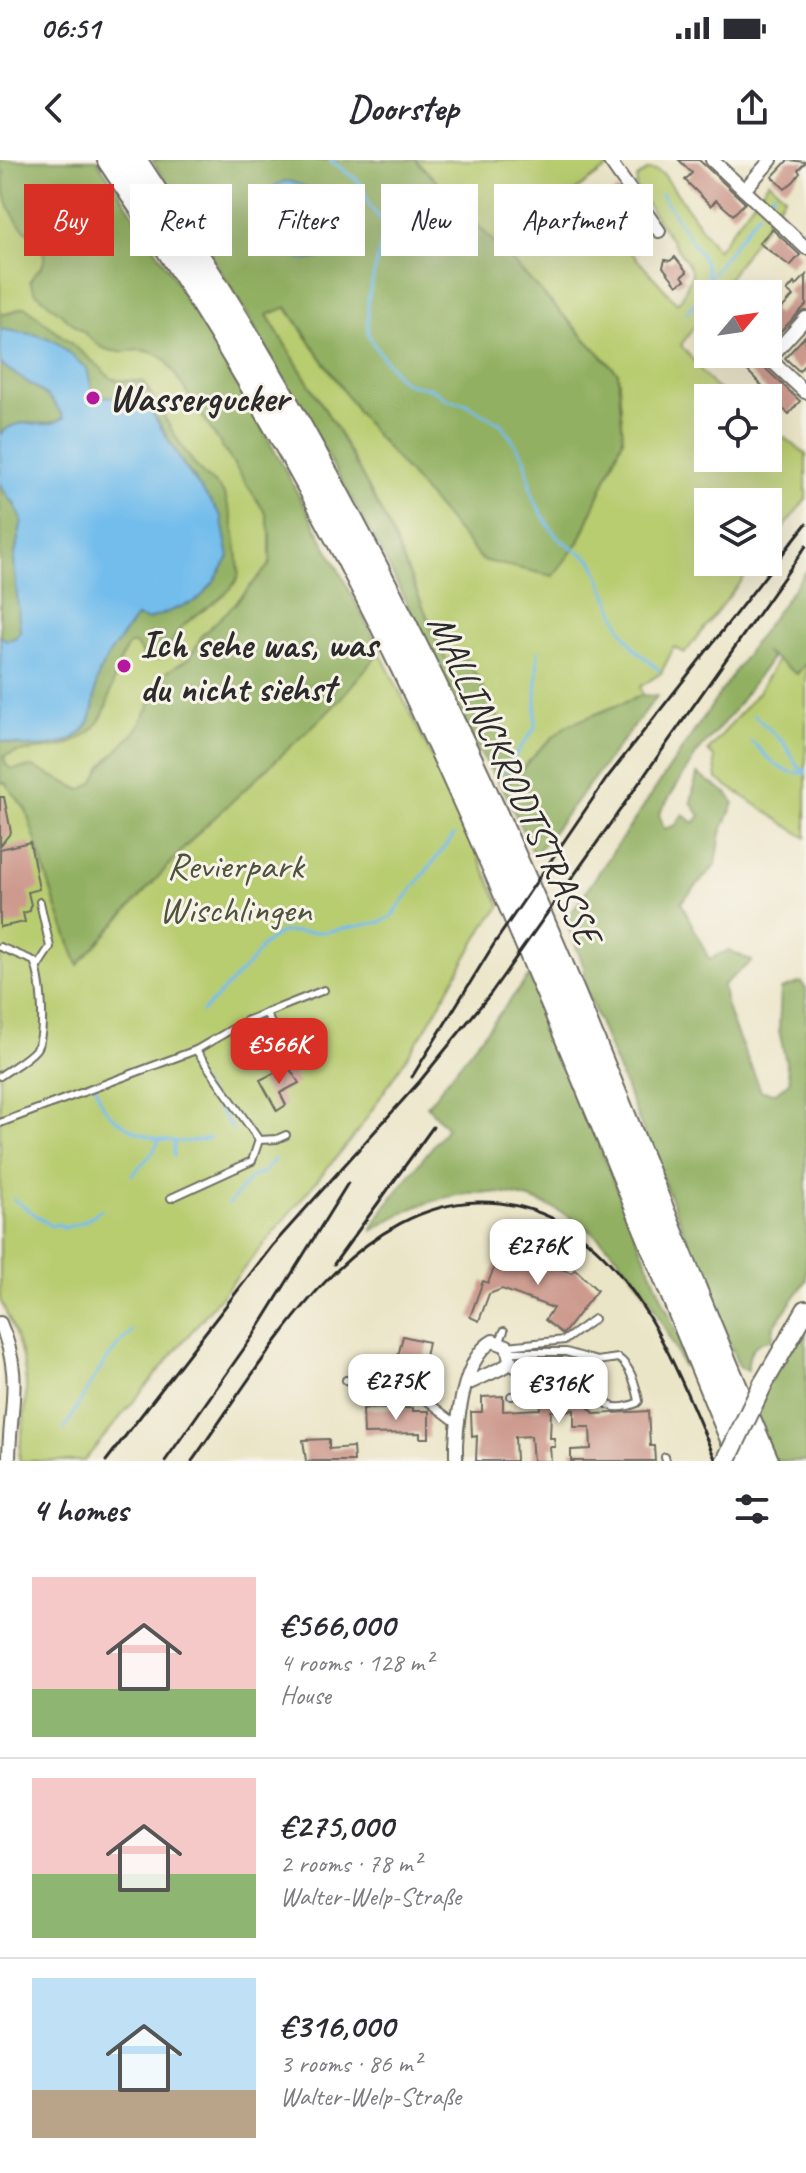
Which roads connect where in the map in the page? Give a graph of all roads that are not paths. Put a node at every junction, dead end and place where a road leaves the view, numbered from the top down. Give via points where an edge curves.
1 (110, 160) edge
2 (134, 160) edge
3 (609, 160) edge
4 (712, 160) edge
5 (771, 160) edge
6 (626, 184) edge
7 (744, 190) junction
8 (653, 222) edge
9 (659, 231) dead end
10 (806, 248) edge
11 (806, 318) edge
12 (782, 341) edge
13 (779, 368) edge
14 (805, 392) edge
15 (40, 902) dead end
16 (0, 947) edge
17 (37, 967) junction
18 (324, 990) dead end
19 (266, 1013) junction
20 (196, 1050) junction
21 (288, 1058) dead end
22 (0, 1076) edge
23 (0, 1123) edge
24 (286, 1135) dead end
25 (259, 1140) junction
26 (171, 1198) dead end
27 (806, 1310) edge
28 (594, 1319) dead end
29 (0, 1323) edge
30 (506, 1347) junction
31 (597, 1361) junction
32 (346, 1380) dead end
33 (467, 1384) junction
34 (511, 1396) dead end
35 (456, 1423) junction
36 (9, 1461) edge
37 (456, 1461) edge
38 (726, 1461) edge
39 (742, 1461) edge
40 (766, 1461) edge

1 - 39 highway, MALLINCKRODTSTRASSE via 229,346 404,671 556,1006
2 - 40 highway, MALLINCKRODTSTRASSE via 285,403 456,730 579,1008
3 - 6 street
4 - 7 street
5 - 7 street
7 - 10 street
8 - 9 street
11 - 12 street
13 - 14 street
15 - 17 lane via 50,947
16 - 17 lane via 29,956
17 - 22 lane via 41,1041
18 - 19 lane
19 - 20 lane
19 - 21 lane
20 - 23 lane
20 - 25 lane
24 - 25 lane
25 - 26 lane via 252,1161
27 - 38 street, bridge
28 - 30 lane via 565,1340
29 - 36 street via 16,1383
30 - 31 lane via 566,1352
30 - 33 street via 506,1366
30 - 33 street via 487,1344
30 - 34 lane via 524,1378 525,1394
31 - 31 lane via 623,1361 639,1401 614,1406 602,1400
32 - 35 lane via 412,1394
33 - 35 street
35 - 37 street

